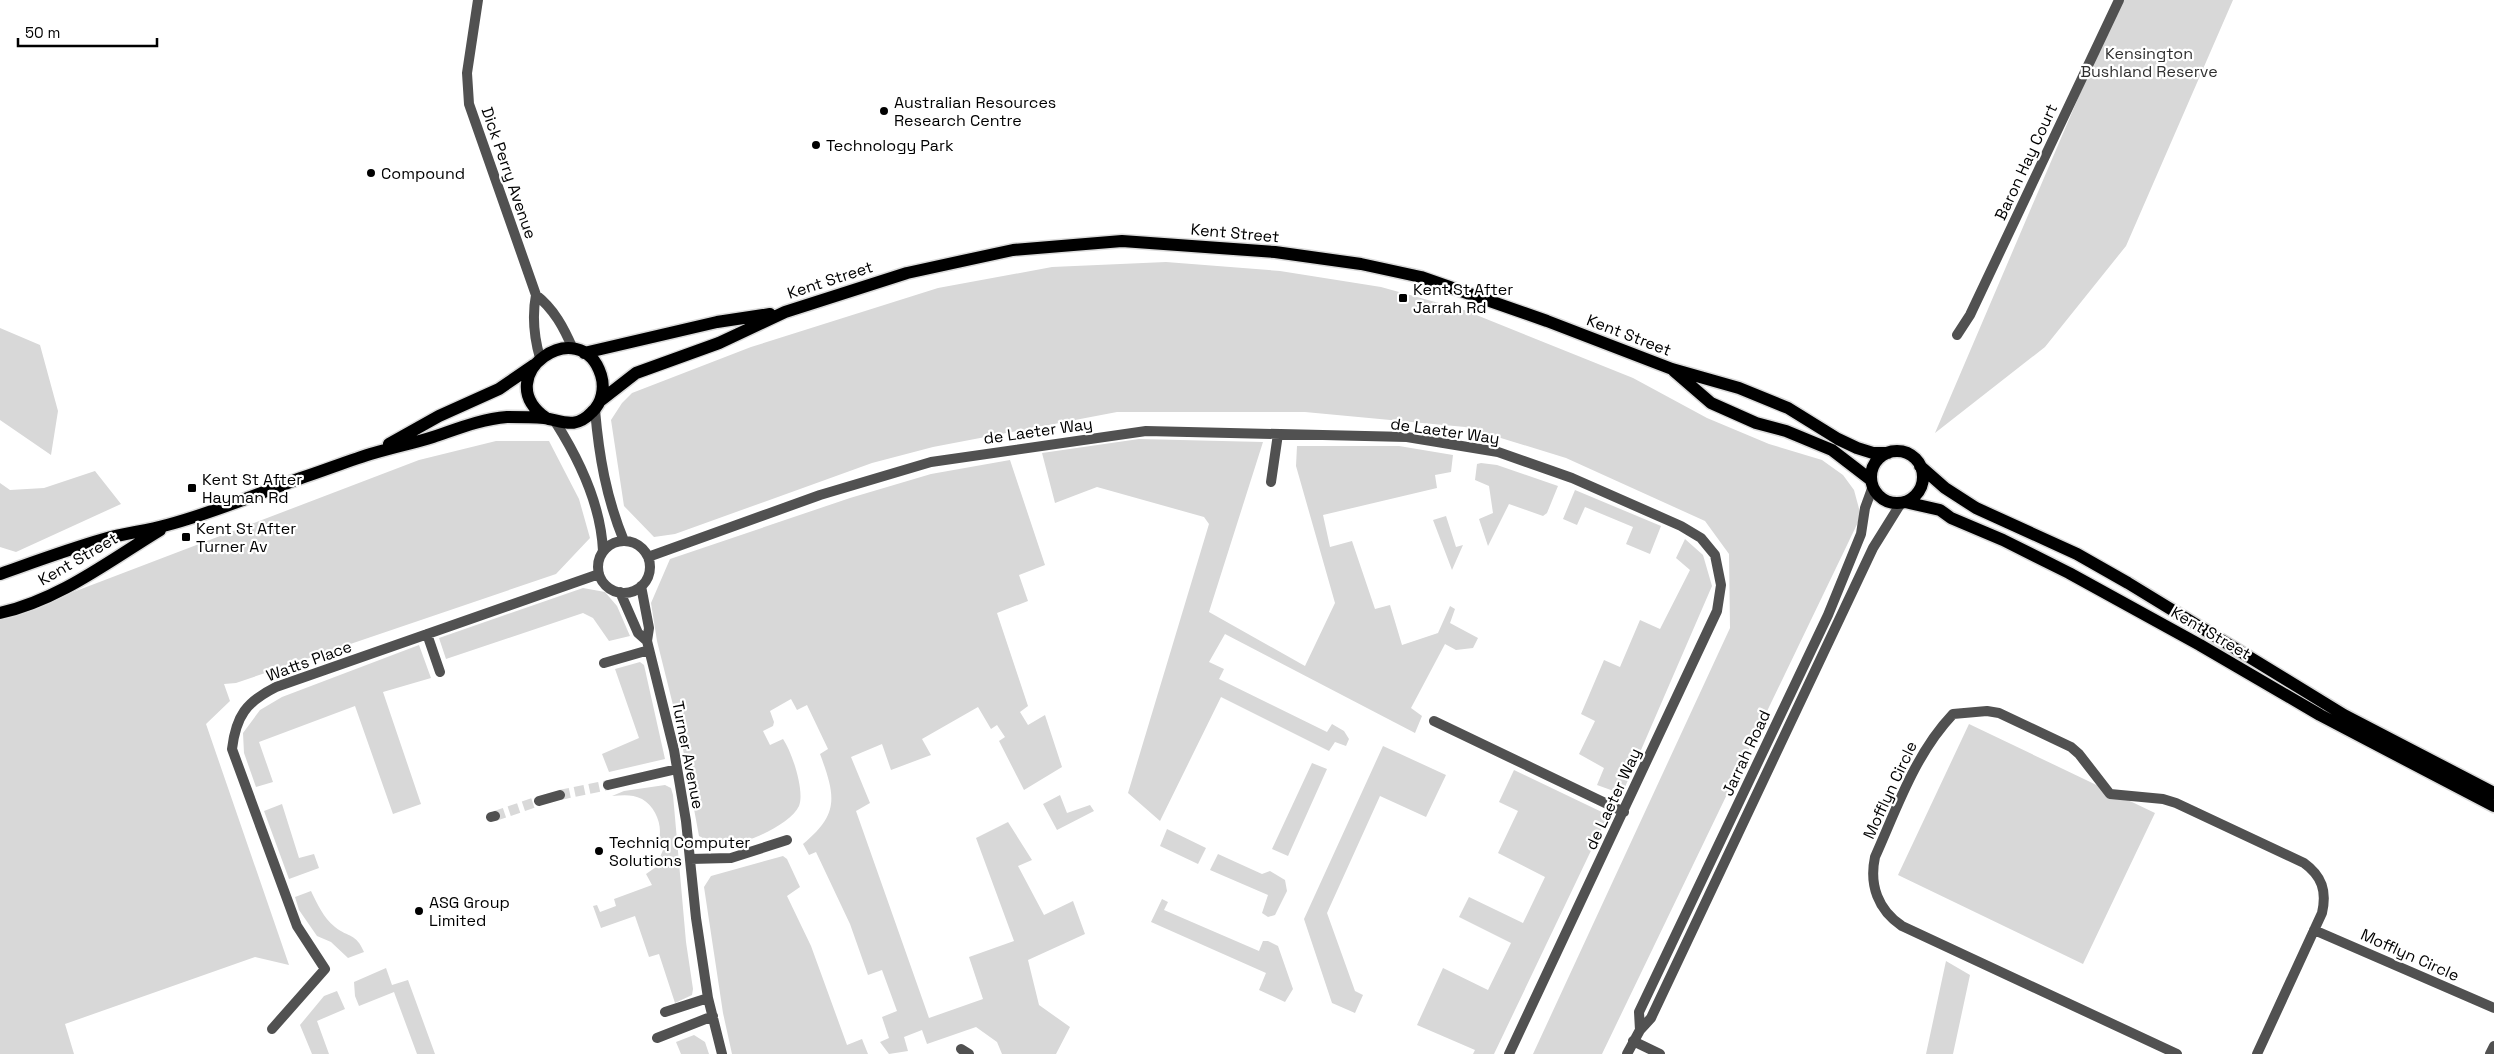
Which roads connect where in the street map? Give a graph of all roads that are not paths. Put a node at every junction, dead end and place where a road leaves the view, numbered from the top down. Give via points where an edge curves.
1 (478, 0) edge
2 (2119, 0) edge
3 (536, 295) junction
4 (785, 312) junction
5 (1956, 335) dead end
6 (579, 351) junction
7 (537, 362) junction
8 (1672, 369) junction
9 (597, 405) junction
10 (551, 421) junction
11 (1278, 434) junction
12 (374, 453) junction
13 (1888, 453) junction
14 (1920, 466) junction
15 (1270, 482) dead end
16 (1872, 483) junction
17 (1903, 502) junction
18 (168, 525) junction
19 (624, 541) junction
20 (603, 551) junction
21 (648, 557) junction
22 (0, 574) edge
23 (599, 574) junction
24 (641, 586) junction
25 (620, 592) junction
26 (0, 613) edge
27 (427, 634) junction
28 (648, 645) junction
29 (604, 663) dead end
30 (440, 672) dead end
31 (1434, 721) dead end
32 (677, 769) junction
33 (608, 784) tunnel mouth
34 (2494, 793) edge
35 (560, 795) tunnel mouth
36 (539, 801) tunnel mouth
37 (2494, 806) edge
38 (1624, 812) junction
39 (787, 840) dead end
40 (690, 859) junction
41 (2314, 930) junction
42 (708, 998) junction
43 (2494, 1008) edge
44 (666, 1012) dead end
45 (713, 1016) junction
46 (272, 1029) dead end
47 (1640, 1030) junction
48 (657, 1038) dead end
49 (1633, 1041) junction
50 (2494, 1046) edge
51 (722, 1054) edge
52 (1509, 1054) edge
53 (1626, 1054) edge
54 (1660, 1054) edge
55 (2178, 1054) edge
56 (2257, 1054) edge
57 (2490, 1054) edge

1 - 3 street, Dick Perry Avenue via 467,73 469,104
2 - 5 street, Baron Hay Court via 1970,315
3 - 6 street, Dick Perry Avenue via 547,304
3 - 7 street, Dick Perry Avenue via 533,309
4 - 6 main road, Kent Street via 717,322
4 - 8 main road, Kent Street via 907,273 1012,250 1122,241 1275,252 1361,264 1421,277
4 - 9 main road, Kent Street via 719,343 636,373
6 - 7 main road via 555,350
6 - 9 main road via 593,360 601,374 603,390
7 - 10 main road via 528,383 529,395 533,406
7 - 12 main road, Kent Street via 499,390 438,416
8 - 13 main road, Kent Street via 1739,388 1788,408 1857,448
8 - 16 main road, Kent Street via 1710,403 1832,450
9 - 10 main road via 577,422
9 - 19 street via 602,475 610,507
10 - 12 main road, Kent Street via 509,417 483,420
10 - 20 street via 572,448 592,496 602,532
11 - 15 street
11 - 21 street, de Laeter Way via 1146,431 931,462 820,496
11 - 38 street, de Laeter Way via 1406,437 1498,452 1572,478 1701,538 1715,555 1722,585 1718,612
12 - 18 main road, Kent Street
13 - 14 main road via 1903,452
13 - 16 main road via 1876,463
14 - 17 main road via 1921,487 1915,496
14 - 34 main road, Kent Street via 1945,488 1976,508 2077,554 2128,582 2344,715
16 - 17 main road via 1878,495 1886,501
16 - 47 street, Jarrah Road via 1861,534 1828,615 1639,1012
17 - 37 main road, Kent Street via 1940,510 2069,573 2320,715
17 - 47 street, Jarrah Road via 1873,548 1651,1018
18 - 22 main road, Kent Street via 104,539
18 - 26 main road, Kent Street via 62,590
19 - 20 street
19 - 21 street via 638,545
20 - 23 street
21 - 24 street via 649,573
23 - 25 street via 607,586
23 - 27 street, Watts Place
24 - 25 street
24 - 28 street, Turner Avenue
25 - 28 street, Turner Avenue via 638,633
27 - 30 street
27 - 46 street, Watts Place via 276,687 255,698 235,726 232,750 296,926 325,969
28 - 29 street
28 - 32 street, Turner Avenue
31 - 38 street
32 - 33 street
32 - 40 street, Turner Avenue
35 - 36 street
38 - 52 street, de Laeter Way
39 - 40 street via 731,858
40 - 42 street, Turner Avenue
41 - 43 street, Mofflyn Circle
41 - 55 street, Mofflyn Circle via 2322,913 2325,891 2314,870 2304,863 2176,802 2110,794 2071,747 1999,713 1953,714 1923,751 1875,857 1873,883 1876,897 1884,910 1902,926
41 - 56 street, Mofflyn Circle
42 - 44 street
42 - 45 street, Turner Avenue
45 - 48 street
45 - 51 street, Turner Avenue
47 - 49 street, Jarrah Road
49 - 53 street, Jarrah Road
49 - 54 street
50 - 57 street

